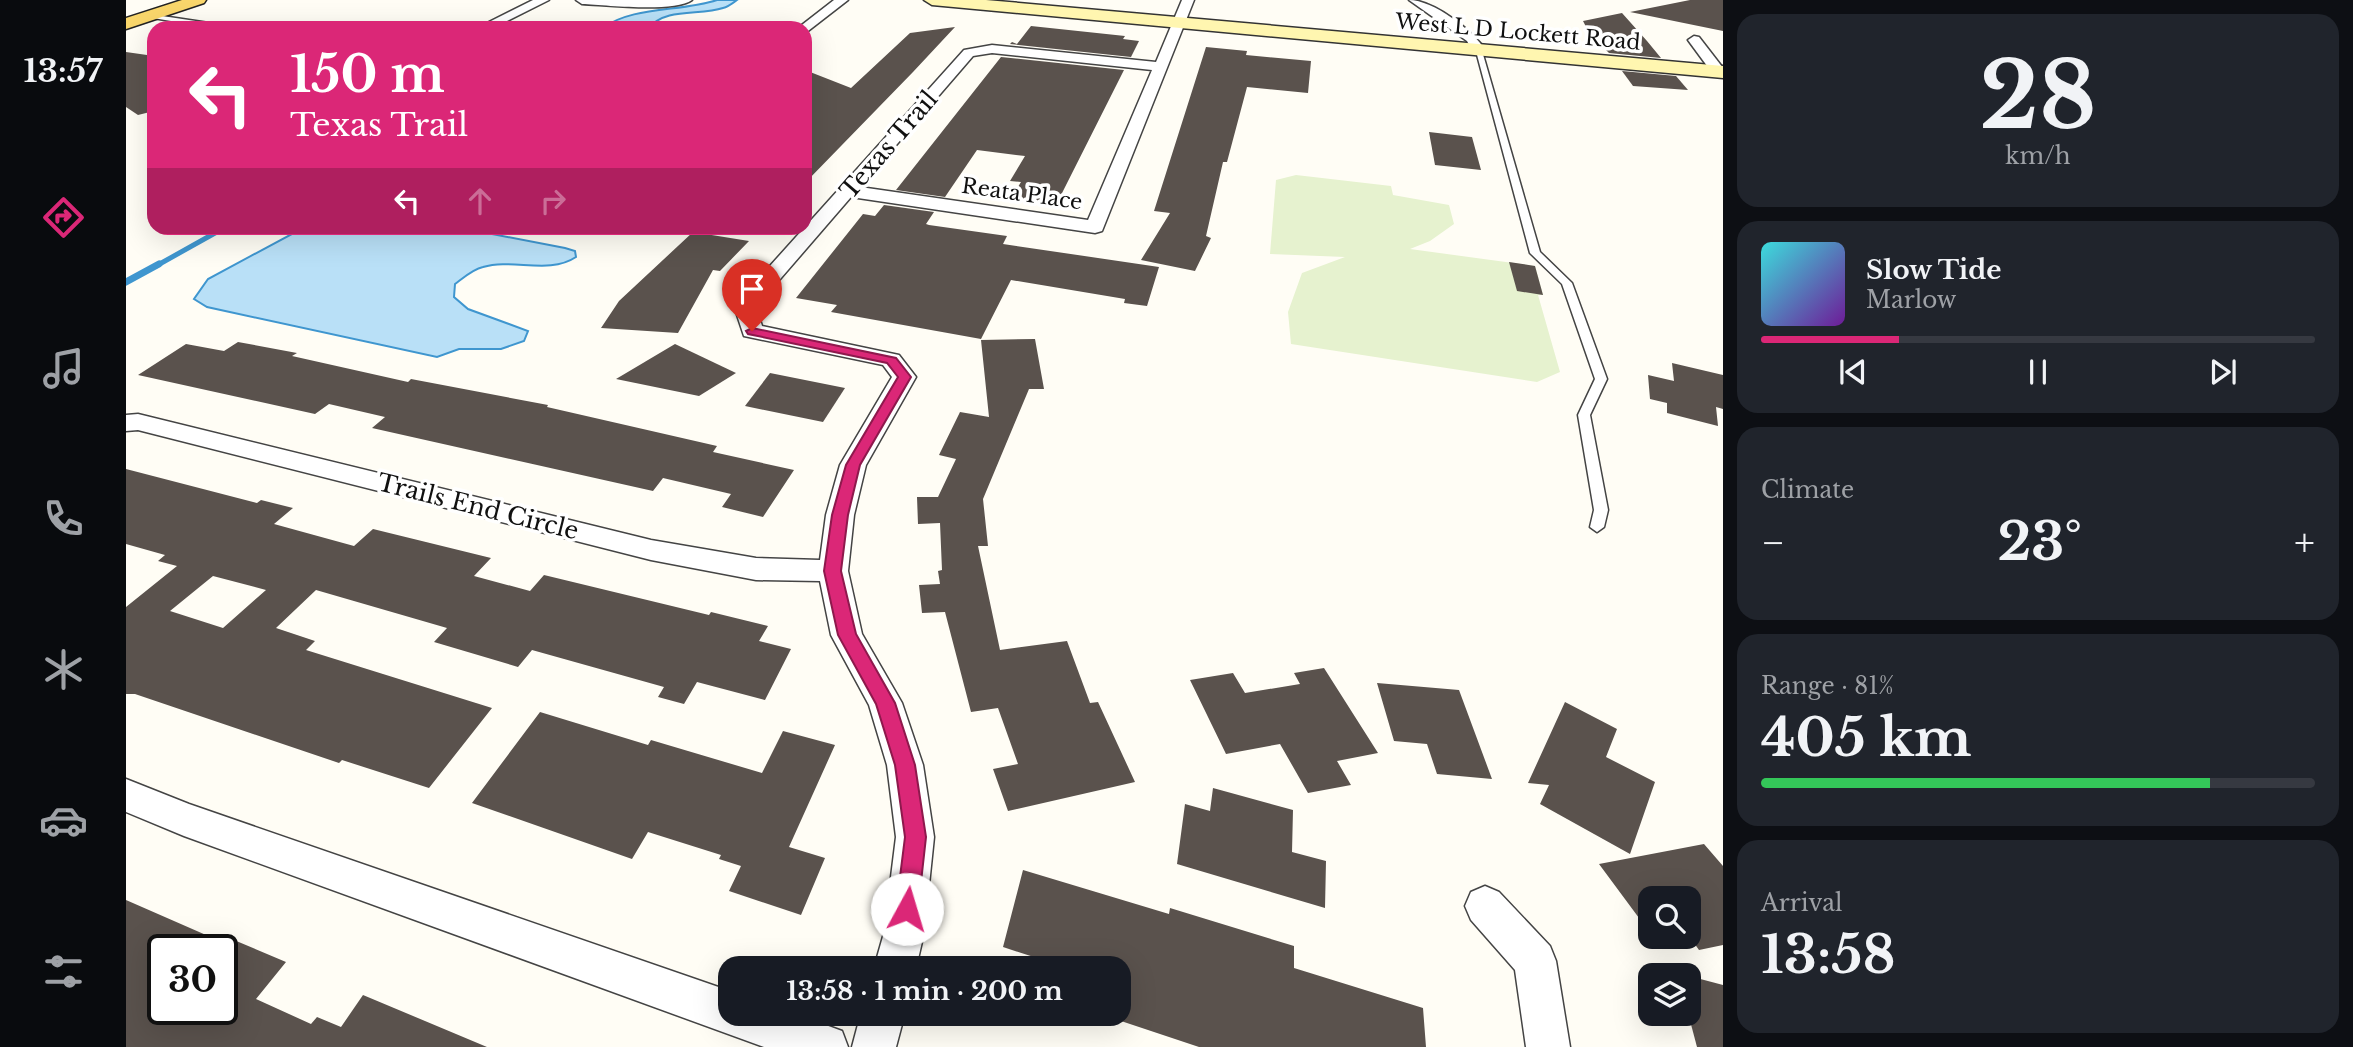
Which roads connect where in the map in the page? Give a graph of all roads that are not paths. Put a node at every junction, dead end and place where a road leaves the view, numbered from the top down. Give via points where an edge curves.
1 (198, 0) edge
2 (543, 0) edge
3 (582, 0) edge
4 (666, 0) edge
5 (686, 0) edge
6 (932, 0) edge
7 (1188, 0) edge
8 (1415, 0) edge
9 (841, 1) edge
10 (989, 3) edge
11 (649, 4) junction
12 (149, 16) junction
13 (182, 21) edge
14 (498, 21) edge
15 (812, 22) edge
16 (126, 24) edge
17 (1179, 24) junction
18 (1694, 40) dead end
19 (1479, 51) junction
20 (1161, 66) junction
21 (1720, 72) edge
22 (849, 191) junction
23 (812, 232) edge
24 (809, 235) edge
25 (126, 423) edge
26 (1597, 527) dead end
27 (833, 571) junction
28 (126, 795) edge
29 (1485, 906) dead end
30 (898, 956) edge
31 (718, 1009) edge
32 (767, 1026) edge
33 (880, 1026) edge
34 (826, 1047) edge
35 (874, 1047) edge
36 (1548, 1047) edge

1 - 12 main road
2 - 14 street
3 - 11 street
4 - 11 street
5 - 11 street
6 - 10 main road, West L D Lockett Road
7 - 17 street, Reata Place
8 - 19 street via 1472,39
9 - 15 street
10 - 17 main road, West L D Lockett Road
12 - 13 lane
12 - 16 main road
17 - 19 main road, West L D Lockett Road
17 - 20 street, Reata Place
18 - 21 street
19 - 21 main road, West L D Lockett Road
19 - 26 lane via 1535,253 1567,283 1601,379 1584,415 1601,510
20 - 22 street, Texas Trail via 992,50 969,53
20 - 22 street, Reata Place via 1094,227
22 - 23 street, Texas Trail
24 - 27 street, Texas Trail via 745,306 752,331 891,360 904,377 853,465 840,515
25 - 27 street, Trails End Circle via 138,422 652,550 756,569
27 - 30 street, Texas Trail via 847,635 885,703 905,765 915,837
28 - 31 street
29 - 36 street via 1535,961
32 - 34 street
33 - 35 street

